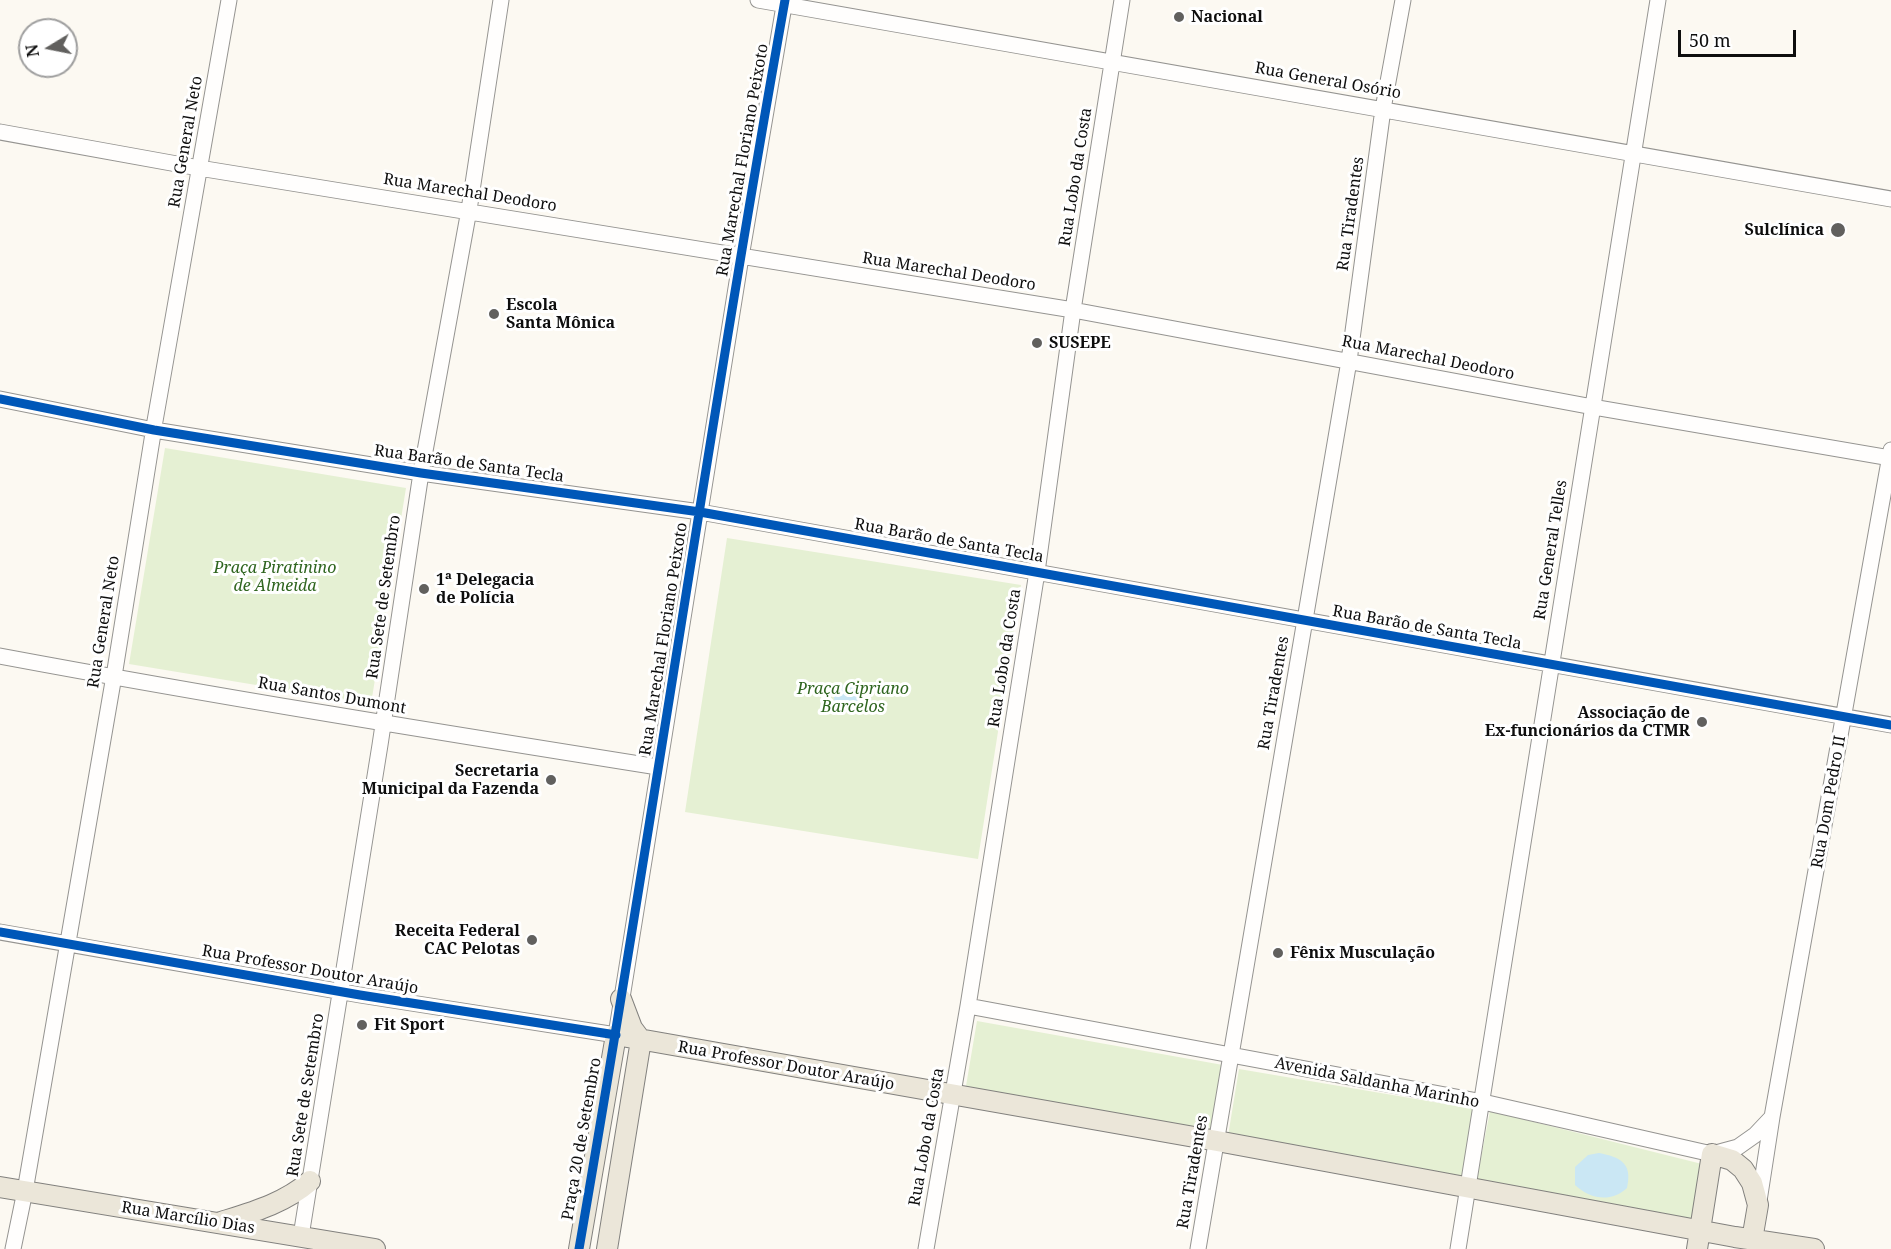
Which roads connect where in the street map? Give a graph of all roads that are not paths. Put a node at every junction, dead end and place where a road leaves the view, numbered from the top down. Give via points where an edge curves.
1 (229, 0) edge
2 (501, 0) edge
3 (758, 0) edge
4 (1122, 0) edge
5 (1403, 0) edge
6 (1658, 0) edge
7 (785, 2) edge
8 (1113, 62) junction
9 (1383, 109) junction
10 (0, 132) edge
11 (1633, 155) junction
12 (199, 168) junction
13 (1891, 199) edge
14 (469, 210) junction
15 (741, 257) junction
16 (1073, 310) junction
17 (1349, 361) junction
18 (0, 399) edge
19 (1593, 407) junction
20 (154, 430) junction
21 (1891, 455) edge
22 (420, 473) junction
23 (700, 512) junction
24 (1037, 572) junction
25 (1305, 621) junction
26 (0, 656) edge
27 (1551, 665) junction
28 (114, 678) junction
29 (1845, 716) junction
30 (383, 723) junction
31 (1891, 725) edge
32 (658, 767) junction
33 (0, 932) edge
34 (67, 942) junction
35 (341, 992) junction
36 (621, 999) junction
37 (968, 1006) junction
38 (616, 1035) junction
39 (641, 1040) junction
40 (1231, 1055) junction
41 (952, 1095) junction
42 (1483, 1102) junction
43 (1772, 1117) junction
44 (1217, 1141) junction
45 (1712, 1154) junction
46 (310, 1180) junction
47 (0, 1187) edge
48 (1469, 1188) junction
49 (25, 1191) junction
50 (1758, 1205) junction
51 (219, 1223) junction
52 (301, 1236) junction
53 (1699, 1240) edge
54 (1752, 1240) junction
55 (13, 1249) edge
56 (375, 1249) edge
57 (579, 1249) edge
58 (607, 1249) edge
59 (926, 1249) edge
60 (1198, 1249) edge
61 (1458, 1249) edge
62 (1814, 1249) edge

1 - 12 street, Rua General Neto
2 - 14 street, Rua Sete de Setembro
3 - 7 street, Rua General Osório
4 - 8 street, Rua Lobo da Costa
5 - 9 street, Rua Tiradentes
6 - 11 street, Rua General Telles
7 - 8 street, Rua General Osório
7 - 15 street, Rua Marechal Floriano Peixoto
8 - 9 street, Rua General Osório
8 - 16 street, Rua Lobo da Costa
9 - 11 street, Rua General Osório
9 - 17 street, Rua Tiradentes
10 - 12 street, Rua Marechal Deodoro
11 - 13 street, Rua General Osório
11 - 19 street, Rua General Telles
12 - 14 street, Rua Marechal Deodoro
12 - 20 street, Rua General Neto
14 - 15 street, Rua Marechal Deodoro
14 - 22 street, Rua Sete de Setembro
15 - 16 street, Rua Marechal Deodoro
15 - 23 street, Rua Marechal Floriano Peixoto
16 - 17 street, Rua Marechal Deodoro
16 - 24 street, Rua Lobo da Costa
17 - 19 street, Rua Marechal Deodoro
17 - 25 street, Rua Tiradentes
18 - 20 street, Rua Barão de Santa Tecla
19 - 21 street, Rua Marechal Deodoro
19 - 27 street, Rua General Telles
20 - 22 street, Rua Barão de Santa Tecla
20 - 28 street, Rua General Neto
21 - 29 street, Rua Dom Pedro II
22 - 23 street, Rua Barão de Santa Tecla
22 - 30 street, Rua Sete de Setembro
23 - 24 street, Rua Barão de Santa Tecla
23 - 32 street, Rua Marechal Floriano Peixoto
24 - 25 street, Rua Barão de Santa Tecla
24 - 37 street, Rua Lobo da Costa
25 - 27 street, Rua Barão de Santa Tecla
25 - 40 street, Rua Tiradentes
26 - 28 street, Rua Santos Dumont
27 - 29 street, Rua Barão de Santa Tecla
27 - 42 street, Rua General Telles
28 - 30 street, Rua Santos Dumont
28 - 34 street, Rua General Neto
29 - 31 street, Rua Barão de Santa Tecla
29 - 43 street, Rua Dom Pedro II
30 - 32 street, Rua Santos Dumont
30 - 35 street, Rua Sete de Setembro
32 - 36 street, Rua Marechal Floriano Peixoto
33 - 34 street, Rua Professor Doutor Araújo
34 - 35 street, Rua Professor Doutor Araújo
34 - 49 street, Rua General Neto
35 - 38 street, Rua Professor Doutor Araújo
35 - 46 street, Rua Sete de Setembro
36 - 38 street, Rua Marechal Floriano Peixoto
36 - 39 main road
37 - 40 street, Avenida Saldanha Marinho
37 - 41 street, Rua Lobo da Costa
38 - 39 main road, Rua Professor Doutor Araújo
38 - 57 main road, Praça 20 de Setembro
39 - 41 main road, Rua Professor Doutor Araújo
39 - 58 main road
40 - 42 street, Avenida Saldanha Marinho
40 - 44 street, Rua Tiradentes
41 - 44 main road, Rua Professor Doutor Araújo
41 - 59 street, Rua Lobo da Costa
42 - 45 street, Avenida Saldanha Marinho
42 - 48 street, Rua General Telles
43 - 45 street via 1738,1147
43 - 50 street, Rua Dom Pedro II
44 - 48 main road
44 - 60 street, Rua Tiradentes
45 - 50 main road, Avenida Saldanha Marinho via 1732,1160 1743,1169
45 - 53 main road
46 - 51 main road via 284,1199
46 - 52 street, Rua Sete de Setembro
47 - 49 main road, Rua Marcílio Dias
48 - 53 main road
48 - 61 street, Rua General Telles
49 - 51 main road, Rua Marcílio Dias
49 - 55 street, Rua General Neto
50 - 54 main road, Rua Dom Pedro II
51 - 52 main road, Rua Marcílio Dias
52 - 56 main road, Rua Marcílio Dias
53 - 54 main road
54 - 62 main road

